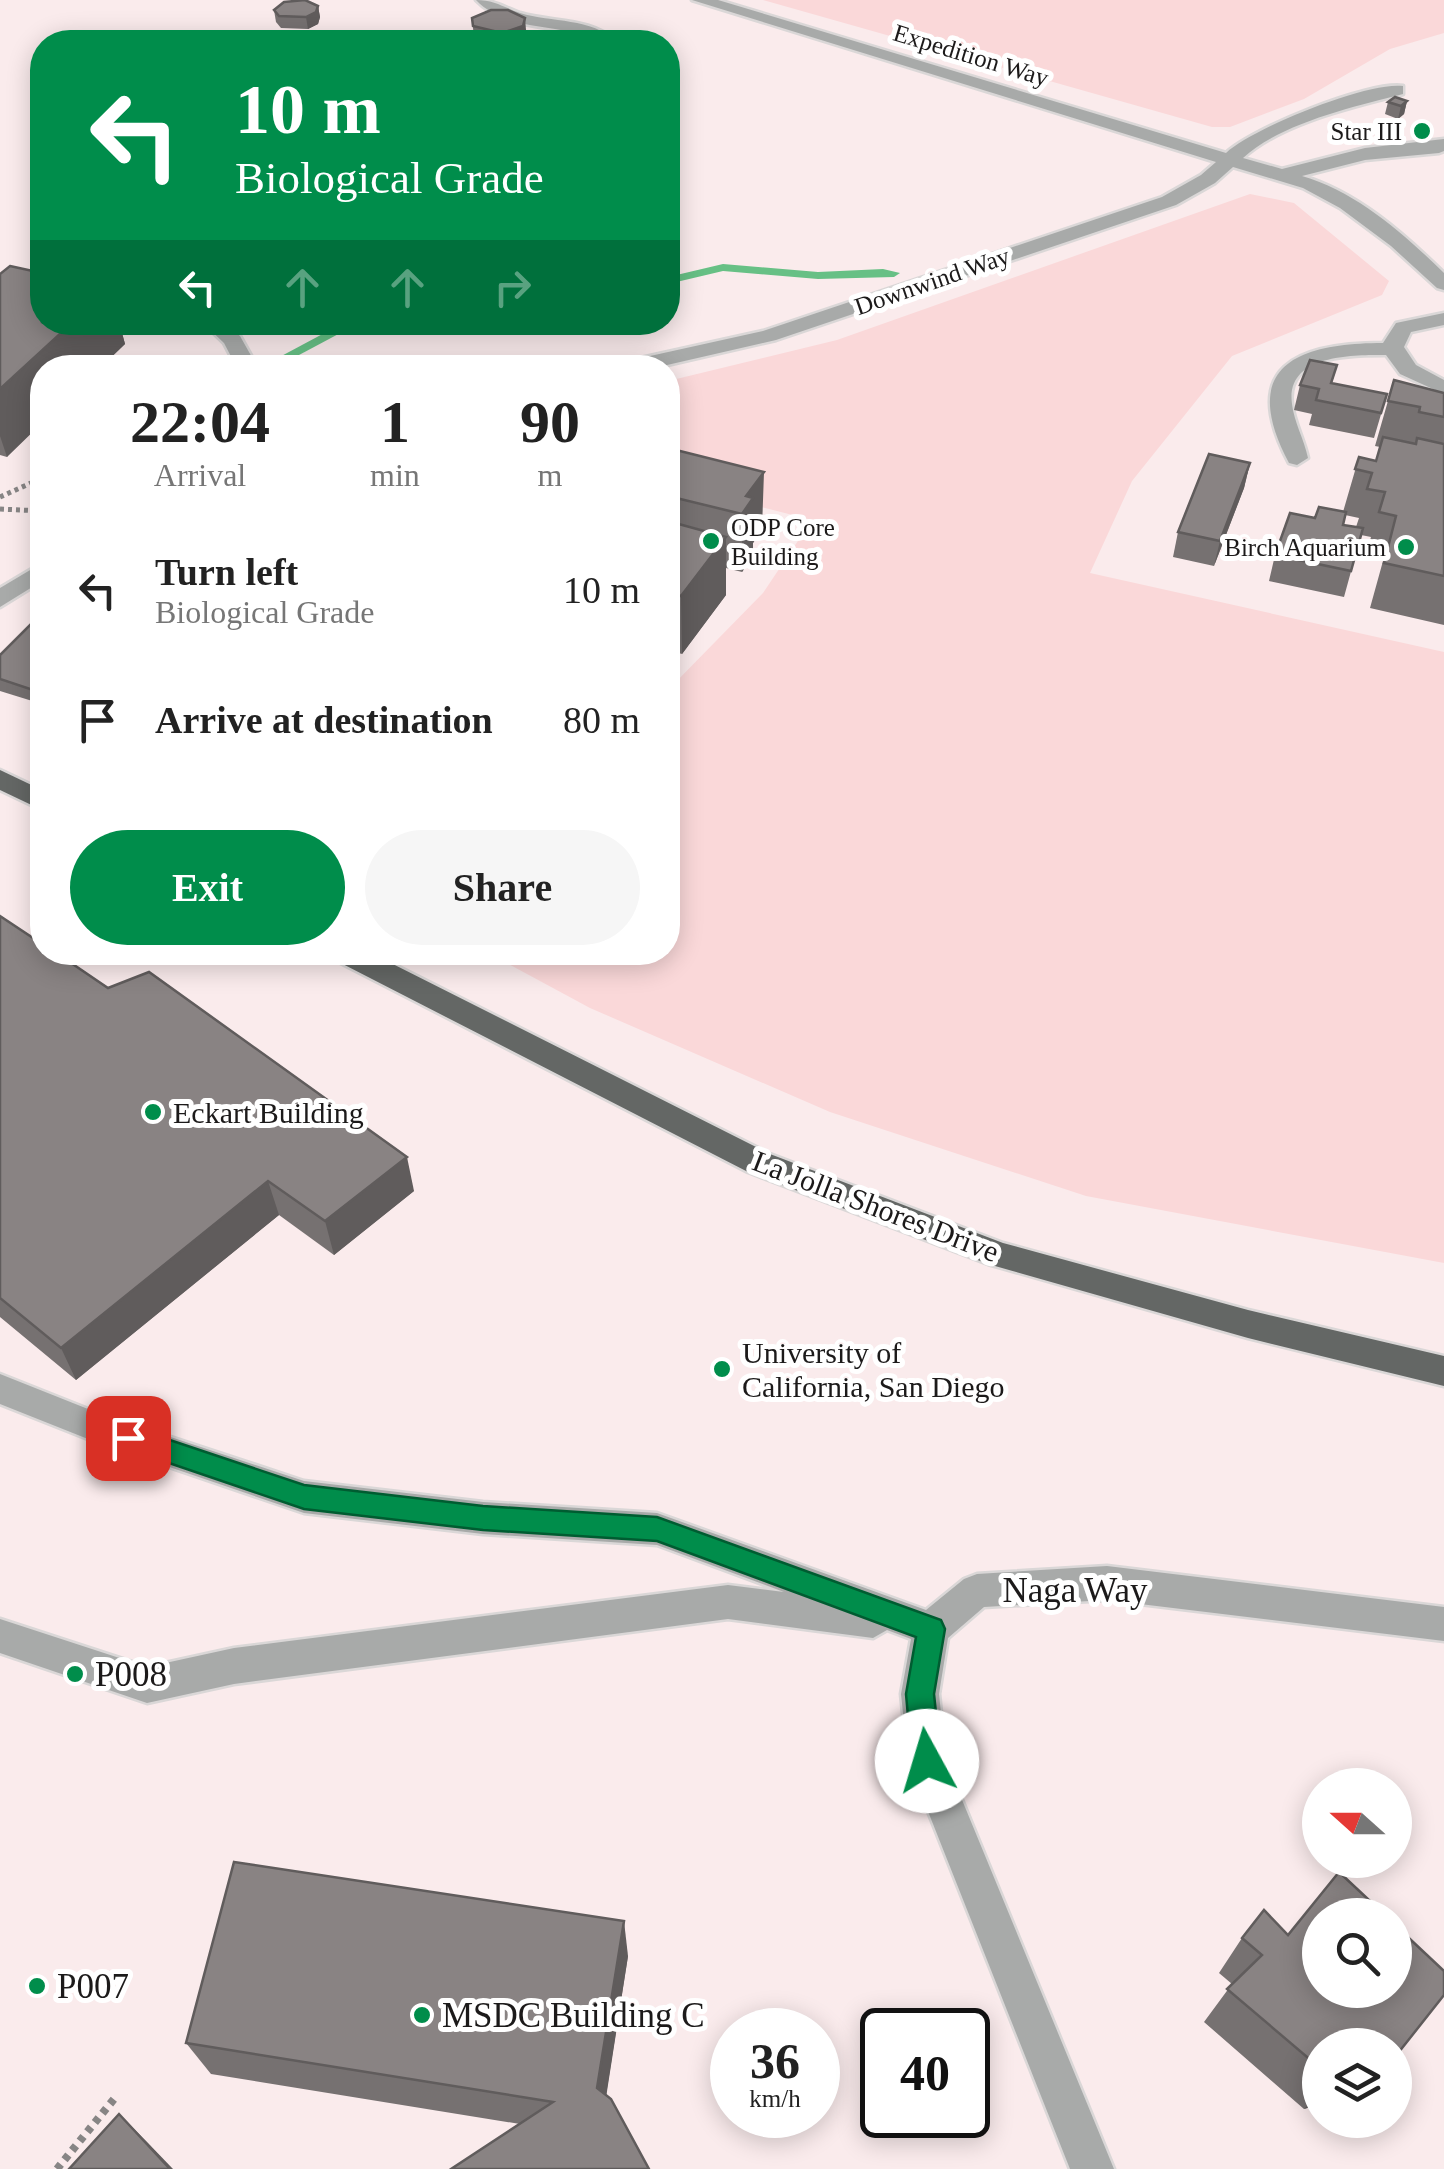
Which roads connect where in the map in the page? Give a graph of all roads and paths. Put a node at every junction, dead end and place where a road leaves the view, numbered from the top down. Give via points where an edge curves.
1 (484, 0) edge
2 (700, 0) edge
3 (573, 30) edge
4 (1397, 90) dead end
5 (1440, 149) edge
6 (1227, 161) junction
7 (1282, 176) junction
8 (1444, 284) edge
9 (1444, 319) edge
10 (1392, 349) junction
11 (680, 356) edge
12 (1444, 388) edge
13 (1297, 458) dead end
14 (30, 484) edge
15 (0, 498) edge
16 (0, 509) edge
17 (30, 510) edge
18 (30, 578) edge
19 (0, 599) edge
20 (0, 779) edge
21 (30, 795) edge
22 (368, 965) edge
23 (1444, 1371) edge
24 (0, 1389) edge
25 (1444, 1624) edge
26 (931, 1629) junction
27 (0, 1636) edge
28 (114, 2099) dead end
29 (57, 2169) edge
30 (1092, 2169) edge

1 - 3 street via 500,14
2 - 6 street, Expedition Way
4 - 6 street, Downwind Way via 1329,108 1249,142
5 - 7 street via 1365,154
6 - 7 street, Expedition Way
6 - 11 street, Downwind Way via 1169,201 769,336
7 - 8 street, Expedition Way via 1336,195
9 - 10 street via 1402,328
10 - 12 street via 1409,373
10 - 13 street via 1334,349 1305,361 1288,378 1280,394
14 - 15 path
16 - 17 path
18 - 19 street
20 - 21 main road
22 - 23 main road, La Jolla Shores Drive via 760,1163 999,1255
24 - 26 street via 304,1497 657,1529
25 - 26 street, Naga Way via 1107,1583 977,1591
26 - 27 street via 728,1602 234,1666 147,1684
26 - 30 street via 920,1694 927,1761
28 - 29 path

